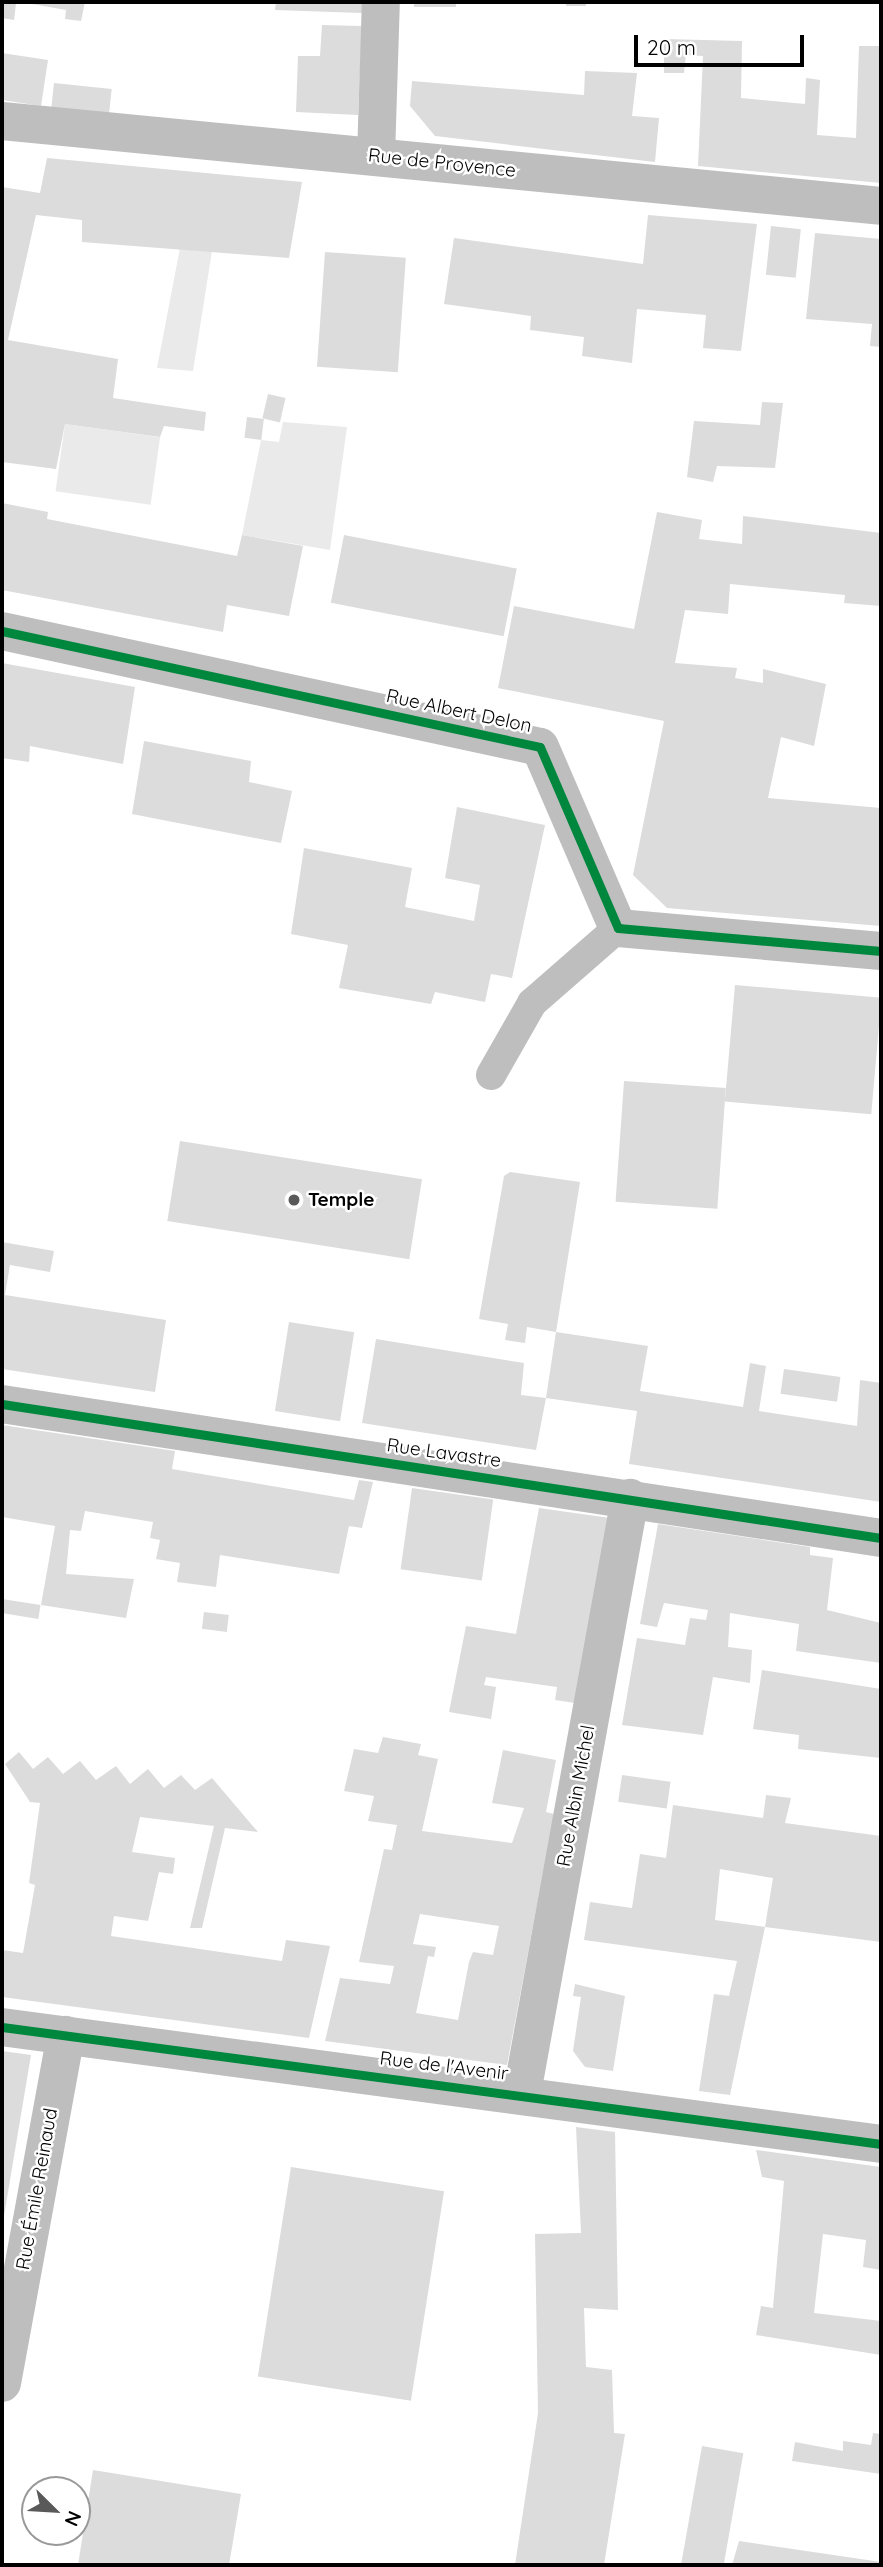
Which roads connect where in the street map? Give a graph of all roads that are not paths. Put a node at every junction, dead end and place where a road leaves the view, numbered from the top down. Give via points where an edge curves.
1 (381, 2) edge
2 (2, 121) edge
3 (376, 157) junction
4 (881, 206) edge
5 (2, 631) edge
6 (618, 928) junction
7 (881, 951) edge
8 (491, 1075) dead end
9 (2, 1404) edge
10 (630, 1498) junction
11 (881, 1538) edge
12 (2, 2027) edge
13 (65, 2035) junction
14 (522, 2093) junction
15 (881, 2144) edge
16 (2, 2383) edge

1 - 3 street
2 - 3 street, Rue de Provence
3 - 4 street, Rue de Provence
5 - 6 street, Rue Albert Delon via 540,747
6 - 7 street
6 - 8 lane via 533,1003
9 - 10 street, Rue Lavastre
10 - 11 street, Rue Lavastre
10 - 14 street, Rue Albin Michel
12 - 13 street, Rue de l'Avenir
13 - 14 street, Rue de l'Avenir
13 - 16 street, Rue Émile Reinaud
14 - 15 street, Rue de l'Avenir

